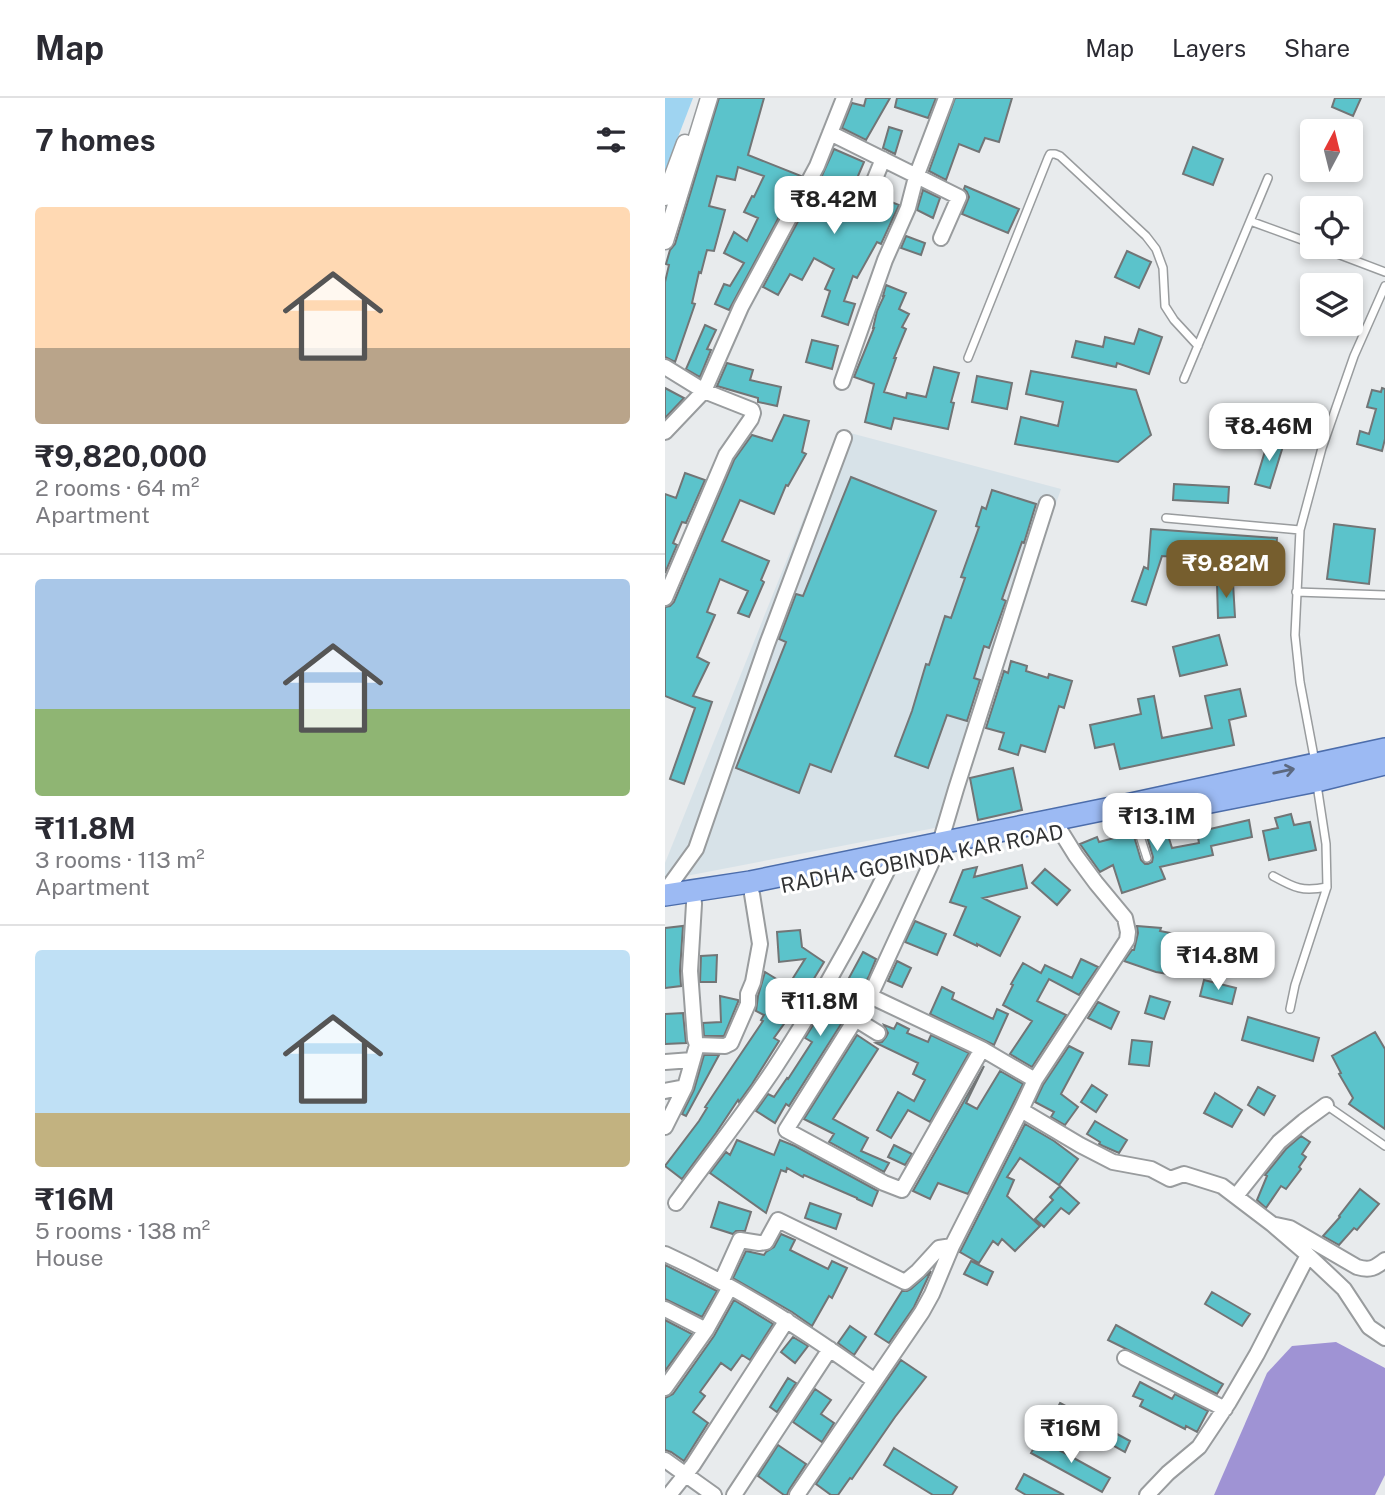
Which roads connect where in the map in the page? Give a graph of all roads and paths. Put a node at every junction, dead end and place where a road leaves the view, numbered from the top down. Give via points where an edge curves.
1 (698, 98) edge
2 (709, 98) edge
3 (844, 98) edge
4 (946, 98) edge
5 (830, 133) junction
6 (883, 159) junction
7 (916, 177) junction
8 (1268, 178) dead end
9 (665, 197) edge
10 (863, 208) dead end
11 (1251, 221) junction
12 (941, 238) dead end
13 (1300, 239) edge
14 (665, 241) edge
15 (1351, 259) edge
16 (1385, 272) edge
17 (1385, 286) edge
18 (1198, 346) junction
19 (968, 358) dead end
20 (665, 367) edge
21 (1184, 379) dead end
22 (842, 382) dead end
23 (703, 391) junction
24 (665, 432) edge
25 (844, 438) dead end
26 (1047, 503) dead end
27 (1167, 518) dead end
28 (1300, 530) junction
29 (1296, 592) junction
30 (1385, 595) edge
31 (665, 598) edge
32 (1385, 749) edge
33 (1385, 764) edge
34 (1316, 772) junction
35 (1134, 817) junction
36 (1057, 825) junction
37 (938, 849) junction
38 (1147, 858) dead end
39 (890, 865) junction
40 (1273, 876) dead end
41 (1327, 887) junction
42 (665, 893) edge
43 (752, 894) junction
44 (694, 897) junction
45 (665, 909) edge
46 (870, 996) junction
47 (1290, 1009) dead end
48 (857, 1020) junction
49 (878, 1033) dead end
50 (697, 1045) junction
51 (982, 1049) junction
52 (692, 1060) junction
53 (665, 1062) edge
54 (1035, 1080) junction
55 (685, 1087) junction
56 (665, 1091) edge
57 (1326, 1105) joint
58 (1021, 1110) junction
59 (665, 1127) edge
60 (1385, 1146) edge
61 (1235, 1196) junction
62 (676, 1203) dead end
63 (1272, 1224) junction
64 (952, 1246) junction
65 (665, 1254) edge
66 (1308, 1255) junction
67 (1385, 1260) edge
68 (725, 1284) junction
69 (665, 1309) edge
70 (787, 1320) junction
71 (706, 1329) junction
72 (1385, 1338) edge
73 (831, 1349) junction
74 (1125, 1358) dead end
75 (875, 1381) junction
76 (665, 1388) edge
77 (1224, 1409) junction
78 (665, 1460) edge
79 (685, 1476) junction
80 (669, 1495) edge
81 (714, 1495) edge
82 (734, 1495) edge
83 (797, 1495) edge
84 (1147, 1495) edge

1 - 9 street
2 - 14 street
3 - 5 street
4 - 7 street
5 - 6 street
5 - 23 street
6 - 7 street
6 - 10 street
7 - 12 street via 959,197
7 - 22 street
8 - 11 lane
11 - 13 lane
11 - 18 lane
15 - 16 lane
17 - 28 lane via 1354,356
18 - 19 lane via 1165,306 1163,268 1146,236 1060,156 1050,154
18 - 21 lane
20 - 23 street
23 - 24 street
23 - 31 street via 753,413 726,455
25 - 42 street via 696,849
26 - 37 street
27 - 28 lane
28 - 29 lane
29 - 30 lane
29 - 34 lane via 1296,647
32 - 34 main road
33 - 34 main road, RADHA GOBINDA KAR ROAD
34 - 35 main road, RADHA GOBINDA KAR ROAD
36 -> 34 main road via 1131,804
34 - 41 lane
35 - 36 main road, RADHA GOBINDA KAR ROAD
35 - 38 lane
36 - 37 main road
36 - 54 street via 1125,918 1128,932
37 - 39 main road, RADHA GOBINDA KAR ROAD
37 - 44 main road via 750,882
37 - 46 street
39 - 43 main road, RADHA GOBINDA KAR ROAD
39 - 62 street via 862,922 780,1058
40 - 41 lane via 1310,891
41 - 47 lane
42 - 44 main road
43 - 44 main road, RADHA GOBINDA KAR ROAD
43 - 50 street via 760,944 748,1003 731,1043
44 - 45 main road, RADHA GOBINDA KAR ROAD
44 - 50 street via 691,971
46 - 48 street
46 - 51 street
48 - 49 street
48 - 51 street via 786,1130 902,1190
50 - 52 street
51 - 54 street
52 - 53 street
52 - 55 street
54 - 58 street
55 - 56 street
55 - 59 street
57 - 60 lane
57 - 61 street via 1279,1142
58 - 61 street via 1113,1162 1151,1169 1170,1178 1184,1174 1222,1186
58 - 64 street
61 - 63 street
63 - 66 street
63 - 67 street via 1290,1228 1357,1267 1373,1269
64 - 68 street via 939,1248 905,1282 778,1220 766,1242 740,1240
64 - 75 street via 922,1312
65 - 68 street
66 - 72 street via 1343,1289 1369,1327
66 - 77 street
68 - 70 street
68 - 71 street
69 - 71 street
70 - 73 street
70 - 79 street
71 - 76 street
73 - 75 street
73 - 82 street
74 - 77 street
75 - 83 street
77 - 84 street via 1199,1447
78 - 79 street
79 - 80 street
79 - 81 street

